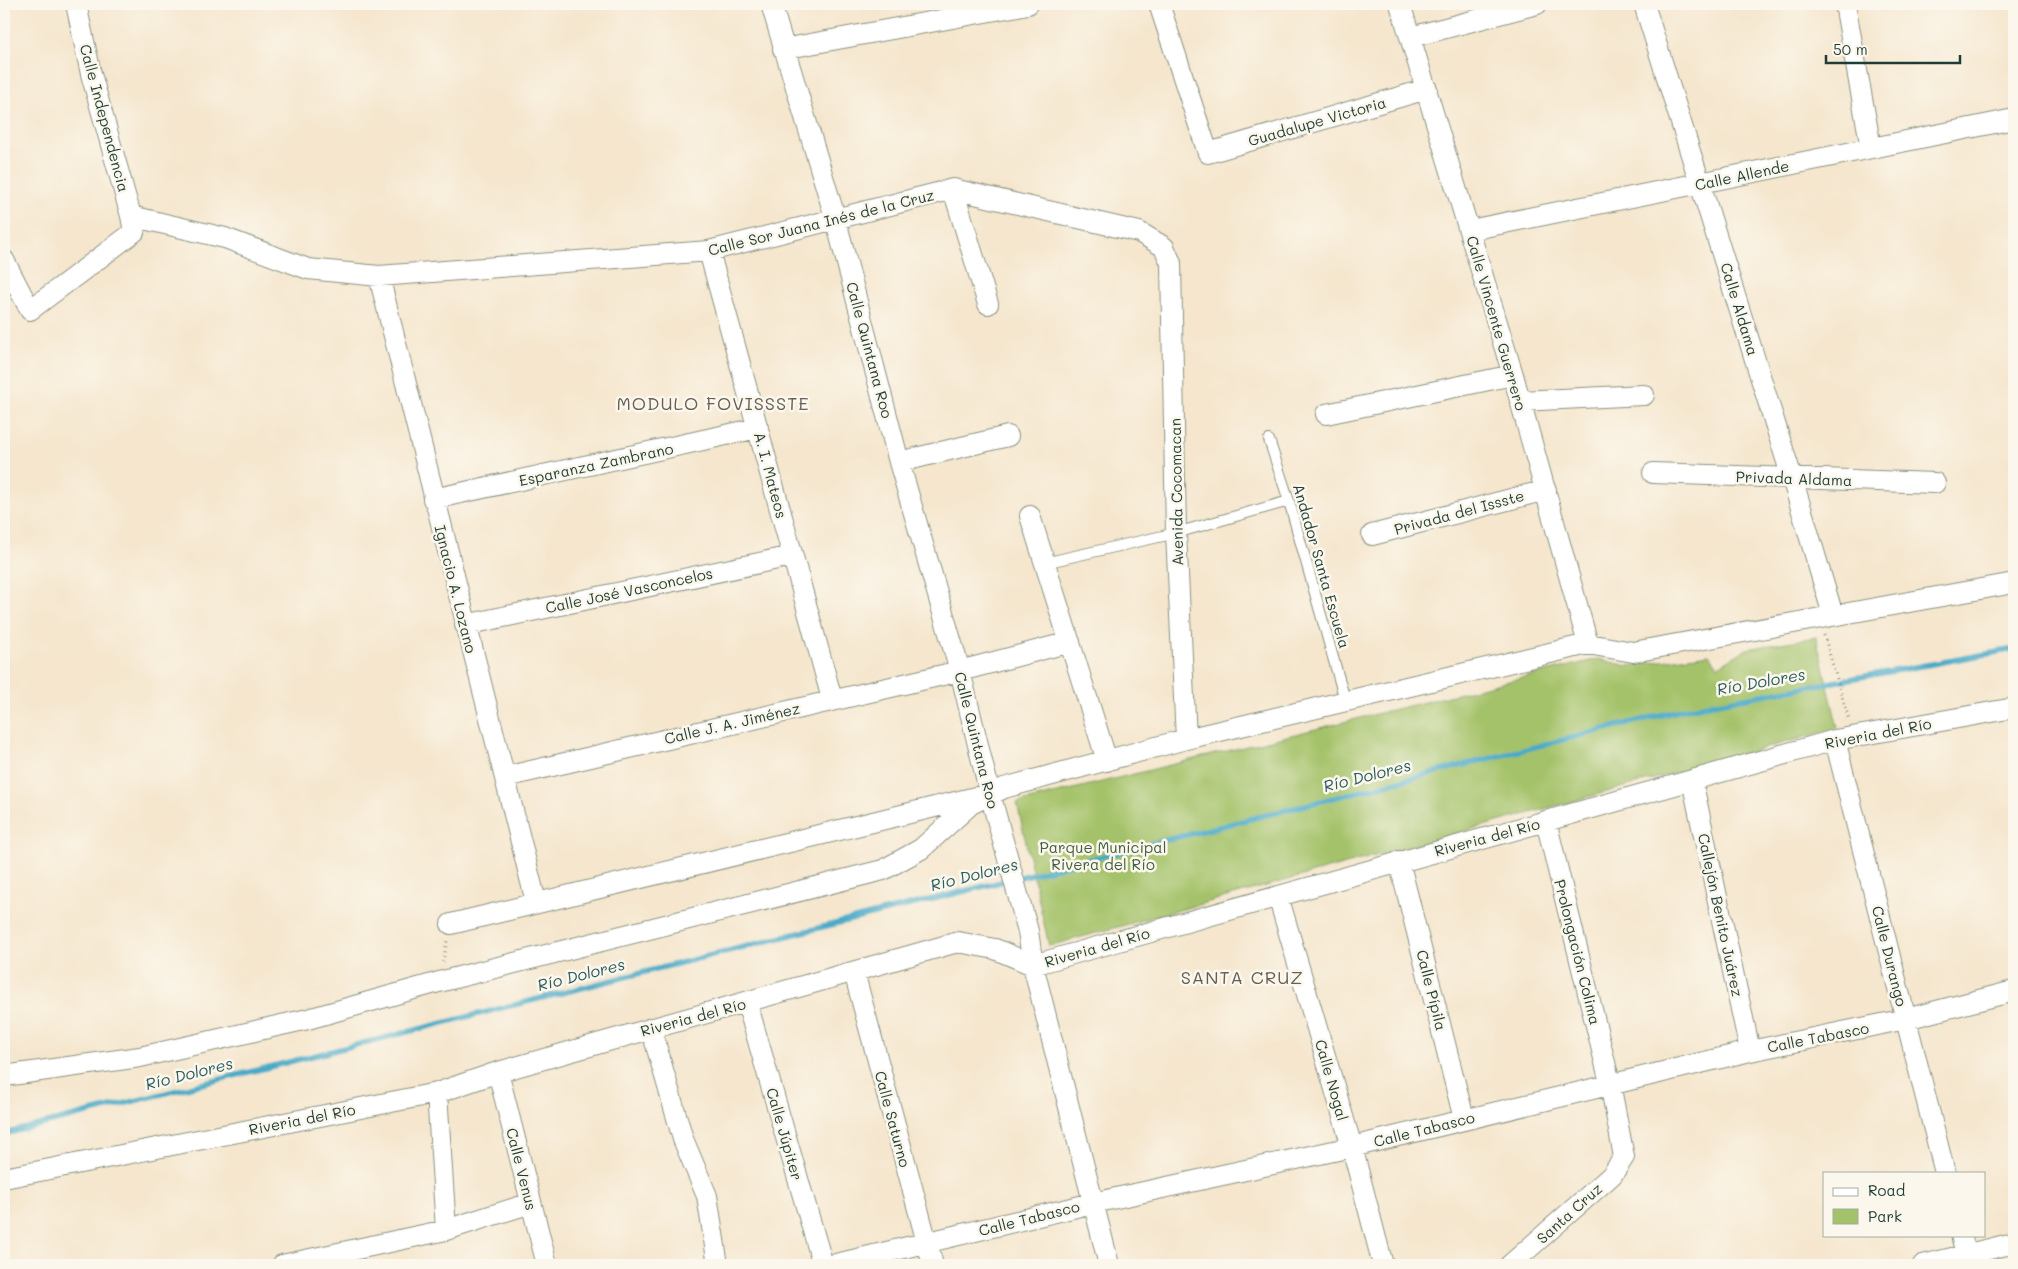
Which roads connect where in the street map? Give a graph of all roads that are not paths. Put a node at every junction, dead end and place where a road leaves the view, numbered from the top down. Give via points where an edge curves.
1 (76, 4) edge
2 (770, 4) edge
3 (1028, 4) edge
4 (1159, 4) edge
5 (1400, 4) edge
6 (1537, 4) edge
7 (1644, 4) edge
8 (1845, 4) edge
9 (1410, 37) junction
10 (783, 49) junction
11 (1427, 89) junction
12 (2014, 119) edge
13 (1871, 148) junction
14 (1701, 183) junction
15 (953, 189) junction
16 (835, 218) junction
17 (132, 224) junction
18 (1470, 230) junction
19 (1164, 247) joint
20 (709, 251) junction
21 (4, 260) edge
22 (379, 276) junction
23 (988, 304) dead end
24 (1513, 375) junction
25 (1644, 395) dead end
26 (1520, 401) junction
27 (1326, 414) dead end
28 (758, 428) junction
29 (1008, 436) dead end
30 (1269, 440) dead end
31 (899, 462) junction
32 (1653, 473) dead end
33 (1792, 478) junction
34 (1935, 483) dead end
35 (1546, 490) junction
36 (433, 499) junction
37 (1289, 501) junction
38 (1030, 516) dead end
39 (1176, 533) junction
40 (1372, 535) dead end
41 (792, 556) junction
42 (1044, 563) junction
43 (2014, 583) edge
44 (1833, 615) junction
45 (465, 625) junction
46 (1070, 642) junction
47 (1588, 644) junction
48 (960, 671) junction
49 (832, 699) junction
50 (1345, 700) junction
51 (2014, 708) edge
52 (1186, 739) junction
53 (1835, 740) junction
54 (1107, 761) junction
55 (505, 777) junction
56 (1692, 780) junction
57 (990, 794) junction
58 (1546, 821) junction
59 (1399, 861) junction
60 (1278, 896) junction
61 (536, 902) junction
62 (450, 924) road end
63 (1034, 965) junction
64 (854, 972) junction
65 (2014, 991) edge
66 (747, 1003) junction
67 (1906, 1019) junction
68 (652, 1028) junction
69 (1750, 1051) junction
70 (498, 1072) junction
71 (4, 1076) edge
72 (1610, 1083) junction
73 (437, 1092) junction
74 (1464, 1119) junction
75 (1352, 1147) junction
76 (1624, 1157) joint
77 (1946, 1172) edge
78 (4, 1178) edge
79 (531, 1203) junction
80 (1093, 1203) junction
81 (446, 1230) junction
82 (926, 1243) junction
83 (2014, 1243) edge
84 (1966, 1252) edge
85 (282, 1265) edge
86 (547, 1265) edge
87 (718, 1265) edge
88 (822, 1265) edge
89 (832, 1265) edge
90 (933, 1265) edge
91 (1109, 1265) edge
92 (1382, 1265) edge
93 (1510, 1265) edge
94 (1923, 1265) edge

1 - 17 street, Calle Independencia via 91,74
2 - 10 street, Calle Quintana Roo
3 - 10 street
4 - 11 street, Guadalupe Victoria via 1208,152
5 - 9 street, Calle Vincente Guerrero
6 - 9 street
7 - 14 street, Calle Aldama
8 - 13 street
9 - 11 street, Calle Vincente Guerrero
10 - 16 street, Calle Quintana Roo
11 - 18 street, Calle Vincente Guerrero
12 - 13 street, Calle Allende
13 - 14 street, Calle Allende
14 - 18 street, Calle Allende
14 - 33 street, Calle Aldama
15 - 16 street, Calle Sor Juana Inés de la Cruz
15 - 19 street, Calle Sor Juana Inés de la Cruz via 1139,232
15 - 23 street
16 - 20 street, Calle Sor Juana Inés de la Cruz
16 - 31 street, Calle Quintana Roo
17 - 21 street via 30,310
17 - 22 street, Calle Sor Juana Inés de la Cruz via 225,238 308,269
18 - 24 street, Calle Vincente Guerrero
19 - 39 street, Avenida Cocomacan via 1171,263
20 - 22 street, Calle Sor Juana Inés de la Cruz
20 - 28 street, A. I. Mateos
22 - 36 street, Ignacio A. Lozano
24 - 26 street, Calle Vincente Guerrero
24 - 27 street
25 - 26 street
26 - 35 street, Calle Vincente Guerrero
28 - 36 street, Esparanza Zambrano
28 - 41 street, A. I. Mateos
29 - 31 street
30 - 37 lane, Andador Santa Escuela
31 - 48 street, Calle Quintana Roo
32 - 33 street, Privada Aldama
33 - 34 street, Privada Aldama
33 - 44 street, Calle Aldama
35 - 40 street, Privada del Issste
35 - 47 street, Calle Vincente Guerrero
36 - 45 street, Ignacio A. Lozano
37 - 39 lane
37 - 50 lane, Andador Santa Escuela
38 - 42 street
39 - 42 lane
39 - 52 street, Avenida Cocomacan
41 - 45 street, Calle José Vasconcelos
41 - 49 street, A. I. Mateos
42 - 46 street
43 - 44 street
44 - 47 street via 1633,652
45 - 55 street, Ignacio A. Lozano
46 - 48 street, Calle J. A. Jiménez
46 - 54 street
47 - 50 street
48 - 49 street, Calle J. A. Jiménez
48 - 57 street, Calle Quintana Roo
49 - 55 street, Calle J. A. Jiménez
50 - 52 street
51 - 53 street, Riveria del Río
52 - 54 street
53 - 56 street, Riveria del Río
53 - 67 street, Calle Durango
54 - 57 street
55 - 61 street, Ignacio A. Lozano
56 - 58 street, Riveria del Río
56 - 69 street, Callejón Benito Juárez
57 - 61 street
57 - 63 street, Calle Quintana Roo via 1028,931
57 - 71 street via 971,804 921,849 883,870 439,982 308,1019 140,1057
58 - 59 street, Riveria del Río
58 - 72 street, Prolongación Colima
59 - 60 street, Riveria del Río
59 - 74 street, Calle Pípila
60 - 63 street, Riveria del Río
60 - 75 street, Calle Nogal
61 - 62 street
63 - 64 street, Riveria del Río via 995,949 958,942
63 - 80 street, Calle Quintana Roo
64 - 66 street, Riveria del Río
64 - 82 street, Calle Saturno
65 - 67 street, Calle Tabasco
66 - 68 street, Riveria del Río
66 - 88 street, Calle Júpiter
67 - 69 street, Calle Tabasco
67 - 77 street, Calle Durango
68 - 70 street, Riveria del Río
68 - 87 street via 683,1139 707,1196
69 - 72 street, Calle Tabasco
70 - 73 street, Riveria del Río
70 - 79 street, Calle Venus
72 - 74 street, Calle Tabasco
72 - 76 street, Prolongación Colima
73 - 78 street, Riveria del Río
73 - 81 street
74 - 75 street, Calle Tabasco
75 - 80 street, Calle Tabasco
75 - 92 street, Calle Nogal
76 - 93 street, Santa Cruz via 1612,1174
79 - 81 street
79 - 86 street, Calle Venus
80 - 82 street, Calle Tabasco
80 - 91 street, Calle Quintana Roo
81 - 85 street
82 - 89 street, Calle Tabasco
82 - 90 street, Calle Saturno
83 - 84 street
84 - 94 street

